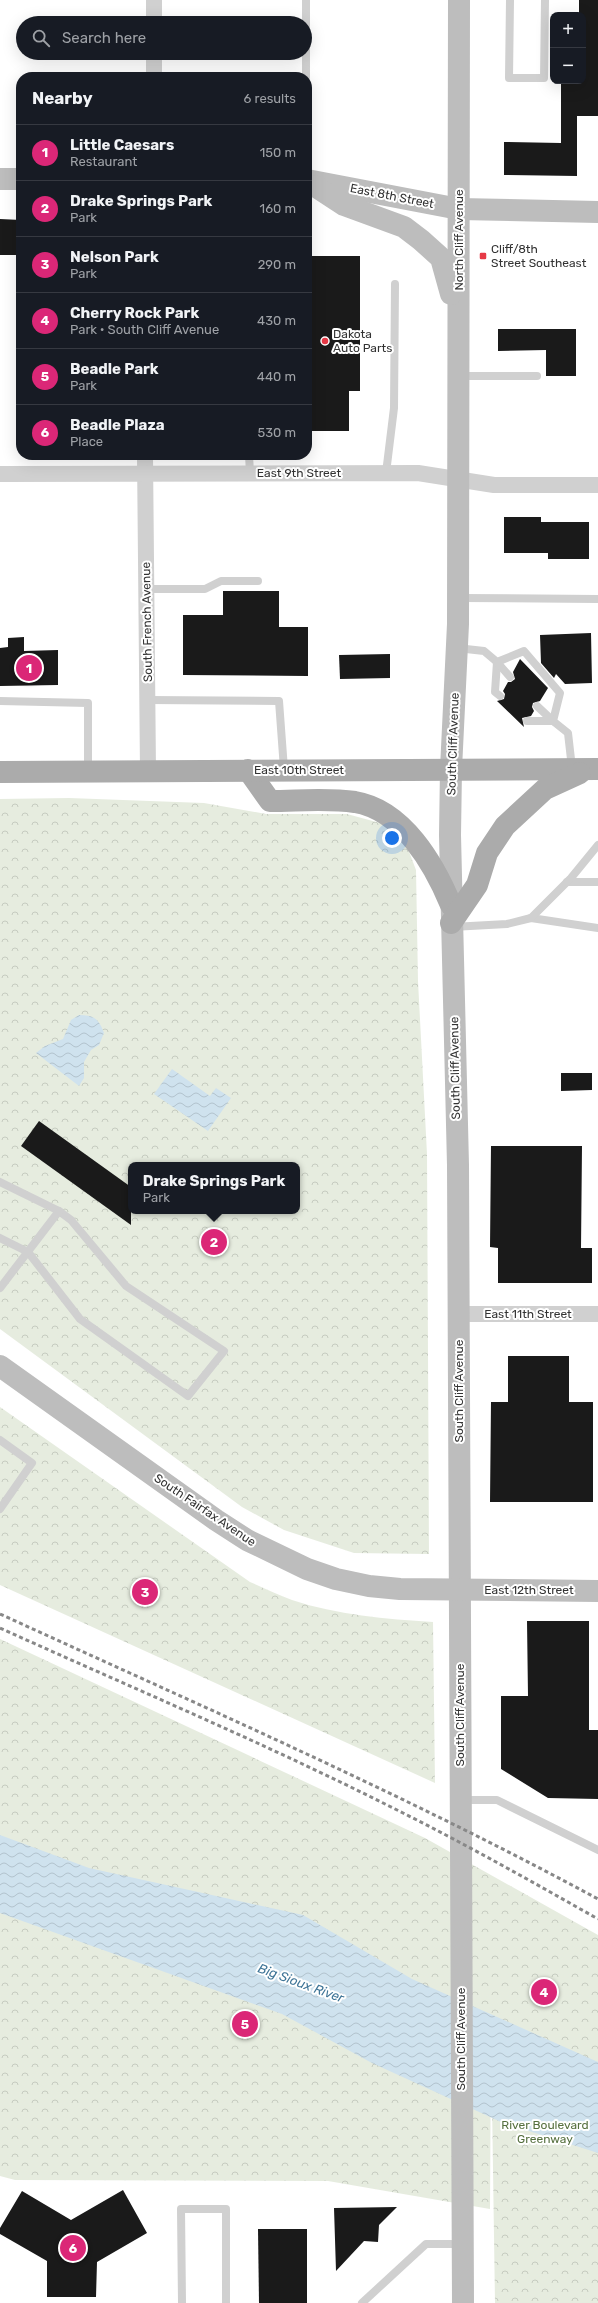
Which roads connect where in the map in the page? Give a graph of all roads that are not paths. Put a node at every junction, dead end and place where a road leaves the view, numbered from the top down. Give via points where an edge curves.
1 (154, 0) edge
2 (306, 0) edge
3 (459, 0) edge
4 (510, 0) edge
5 (545, 0) edge
6 (154, 16) edge
7 (306, 16) edge
8 (154, 60) edge
9 (306, 60) edge
10 (154, 72) edge
11 (306, 72) edge
12 (0, 179) edge
13 (16, 179) edge
14 (312, 182) edge
15 (312, 184) edge
16 (459, 209) junction
17 (598, 212) edge
18 (395, 284) dead end
19 (459, 334) junction
20 (458, 376) junction
21 (537, 376) dead end
22 (145, 460) edge
23 (249, 460) edge
24 (145, 473) junction
25 (250, 473) junction
26 (386, 473) junction
27 (0, 474) edge
28 (458, 480) junction
29 (598, 485) edge
30 (258, 581) dead end
31 (147, 589) junction
32 (458, 598) junction
33 (598, 599) edge
34 (456, 648) junction
35 (497, 662) junction
36 (510, 677) dead end
37 (500, 696) dead end
38 (148, 700) junction
39 (0, 701) edge
40 (537, 706) dead end
41 (528, 721) dead end
42 (553, 721) junction
43 (451, 769) junction
44 (587, 769) edge
45 (248, 770) junction
46 (284, 770) junction
47 (88, 771) junction
48 (148, 771) junction
49 (0, 772) edge
50 (598, 845) edge
51 (567, 882) junction
52 (598, 882) edge
53 (451, 918) junction
54 (531, 918) junction
55 (598, 928) edge
56 (0, 1182) edge
57 (59, 1211) junction
58 (0, 1238) edge
59 (28, 1252) junction
60 (0, 1288) edge
61 (458, 1314) junction
62 (598, 1314) edge
63 (0, 1366) edge
64 (0, 1440) edge
65 (0, 1509) edge
66 (460, 1590) junction
67 (598, 1591) edge
68 (460, 1800) junction
69 (598, 1850) edge
70 (463, 2244) junction
71 (465, 2299) edge
72 (182, 2303) edge
73 (226, 2303) edge
74 (362, 2303) edge

1 - 6 street
2 - 7 lane
3 - 16 main road, North Cliff Avenue
4 - 5 lane via 509,78 544,78
8 - 10 street
9 - 11 lane
12 - 13 main road
14 - 16 main road, East 8th Street
15 - 19 main road via 344,205 404,227 441,258 448,274
16 - 17 main road, East 8th Street
16 - 19 main road, North Cliff Avenue
18 - 26 lane via 394,408
19 - 20 main road, North Cliff Avenue
20 - 21 lane
20 - 28 main road, North Cliff Avenue
22 - 24 street, South French Avenue
23 - 25 lane
24 - 25 street, East 9th Street
24 - 27 street, East 9th Street
24 - 31 street, South French Avenue
25 - 26 street, East 9th Street
26 - 28 street, East 9th Street via 418,473
28 - 29 street, East 9th Street via 494,485
28 - 32 main road, South Cliff Avenue
30 - 31 lane via 221,582 205,589
31 - 38 street, South French Avenue
32 - 33 lane
32 - 34 main road, South Cliff Avenue
34 - 35 lane via 484,651
34 - 43 main road, South Cliff Avenue
35 - 36 lane
35 - 37 lane via 495,692
35 - 42 lane via 524,651 560,693
38 - 46 lane via 280,702
38 - 48 street, South French Avenue
39 - 47 lane via 88,703
40 - 42 lane
41 - 42 lane
42 - 44 lane via 568,733
43 - 44 main road, East 10th Street
43 - 46 main road, East 10th Street
43 - 53 main road, South Cliff Avenue
44 - 53 main road via 545,789 505,826 487,853 477,885
45 - 46 main road, East 10th Street
45 - 48 main road, East 10th Street
45 - 53 main road via 270,801 356,802 378,811 400,825 424,853 439,877
47 - 48 main road, East 10th Street
47 - 49 main road, East 10th Street
50 - 51 lane
51 - 52 lane
51 - 54 lane
53 - 54 lane via 508,924
53 - 61 main road, South Cliff Avenue via 458,1166
54 - 55 lane
56 - 57 lane
57 - 59 lane
57 - 59 lane via 71,1220 126,1286 224,1351 188,1396 80,1319
58 - 59 lane
59 - 60 lane
61 - 62 street, East 11th Street
61 - 66 main road, South Cliff Avenue
63 - 66 main road, South Fairfax Avenue via 216,1520 278,1556 336,1579 369,1586
64 - 65 lane via 32,1463
66 - 67 main road, East 12th Street
66 - 68 main road, South Cliff Avenue
68 - 69 lane via 497,1800
68 - 70 main road, South Cliff Avenue
70 - 71 main road, South Cliff Avenue
70 - 74 lane via 426,2244
72 - 73 lane via 181,2209 226,2209

